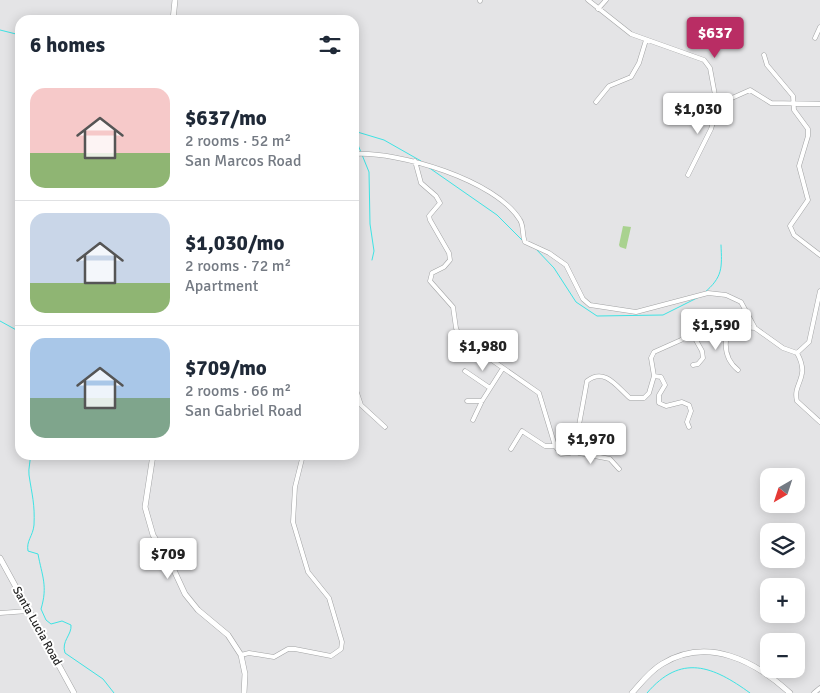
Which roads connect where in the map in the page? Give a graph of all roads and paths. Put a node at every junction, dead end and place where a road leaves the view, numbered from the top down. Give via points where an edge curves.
1 (176, 0) edge
2 (588, 0) edge
3 (606, 0) edge
4 (598, 9) junction
5 (174, 15) edge
6 (820, 27) edge
7 (815, 38) dead end
8 (646, 40) junction
9 (764, 56) dead end
10 (720, 100) junction
11 (596, 102) dead end
12 (792, 104) junction
13 (820, 104) edge
14 (359, 154) edge
15 (415, 161) junction
16 (688, 175) dead end
17 (820, 255) edge
18 (820, 291) edge
19 (730, 324) junction
20 (755, 328) junction
21 (692, 333) junction
22 (797, 353) junction
23 (693, 365) dead end
24 (503, 368) junction
25 (738, 370) dead end
26 (465, 371) dead end
27 (654, 376) junction
28 (490, 388) junction
29 (359, 399) edge
30 (482, 401) junction
31 (467, 402) dead end
32 (473, 420) dead end
33 (820, 422) edge
34 (385, 427) dead end
35 (689, 427) dead end
36 (555, 446) junction
37 (511, 449) dead end
38 (574, 449) junction
39 (152, 460) edge
40 (302, 460) edge
41 (619, 468) dead end
42 (0, 558) edge
43 (28, 611) junction
44 (0, 613) edge
45 (241, 655) junction
46 (820, 688) edge
47 (74, 693) edge
48 (244, 693) edge
49 (632, 693) edge
50 (790, 693) edge
51 (814, 693) edge

1 - 5 street
2 - 4 street
3 - 4 street
4 - 8 street via 631,34
6 - 7 street
8 - 10 street via 704,60 710,68 715,95
8 - 11 street via 631,76 610,86
9 - 12 street via 793,96
10 - 12 street via 730,100 750,90 771,103
10 - 16 street via 711,129
12 - 13 street
12 - 17 street via 809,132 799,166 808,196 805,206 791,222 791,229
14 - 15 street
15 - 20 street via 498,197 520,220 524,241 566,265 583,299 590,305 636,312 708,293 726,295 741,302
15 - 24 street via 421,183 440,203 429,216 450,260 449,264 432,273 430,281 453,307 460,338
18 - 22 street via 809,342
19 - 20 street
19 - 21 street via 706,324
19 - 25 street via 725,349
20 - 22 street
21 - 23 street via 703,358
21 - 27 street via 654,352 651,358
22 - 33 street via 803,364 796,401
24 - 28 street
24 - 36 street via 539,393
26 - 28 street
27 - 35 street via 661,377 665,385 659,395 659,403 666,406 682,402 689,405
27 - 38 street via 649,393 638,399 630,398 602,375 587,381
28 - 30 street
29 - 34 street via 361,405
30 - 31 street
30 - 32 street
36 - 37 street via 545,446 522,430
36 - 38 street via 564,454
38 - 41 street via 579,453 610,459
39 - 45 street via 145,507 153,535 185,594 198,610 228,635
40 - 45 street via 295,487 293,522 308,572 329,598 342,642 341,649 331,656 295,649 274,657
42 - 43 street, Santa Lucia Road
43 - 44 street
43 - 47 street, Santa Lucia Road
45 - 48 street
46 - 51 street
49 - 50 street via 663,663 681,656 721,652 745,661

